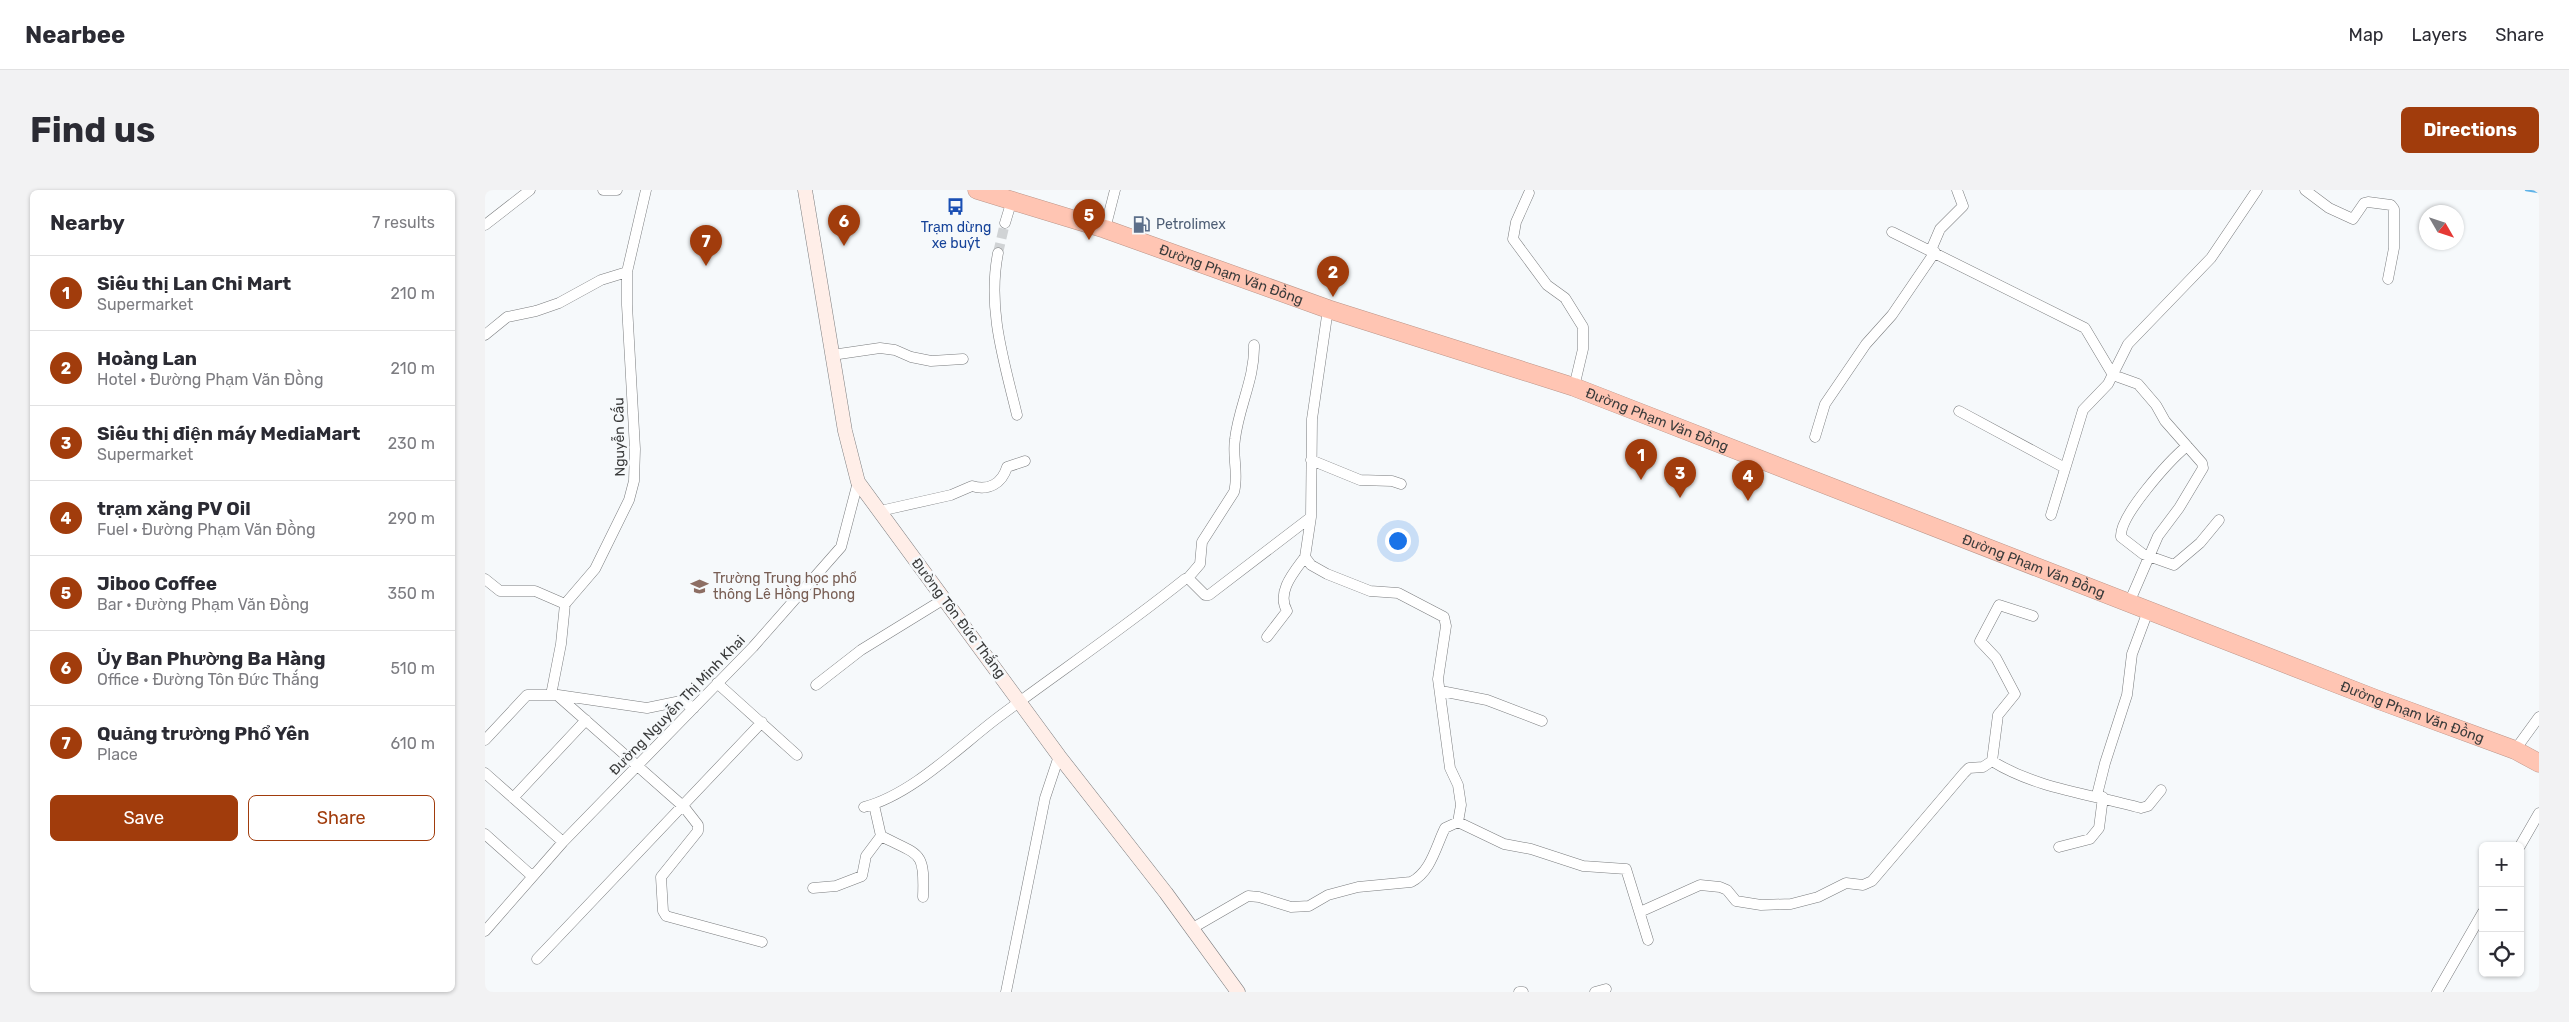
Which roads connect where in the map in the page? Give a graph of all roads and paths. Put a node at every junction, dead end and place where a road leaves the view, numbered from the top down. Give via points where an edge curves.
1 (530, 190) edge
2 (603, 190) edge
3 (617, 190) edge
4 (646, 190) edge
5 (805, 190) edge
6 (977, 190) edge
7 (1115, 190) edge
8 (1957, 190) edge
9 (2257, 190) edge
10 (2305, 190) edge
11 (1529, 193) dead end
12 (1012, 200) junction
13 (1005, 223) tunnel mouth
14 (485, 225) edge
15 (1105, 229) junction
16 (1892, 232) dead end
17 (1933, 251) junction
18 (998, 253) tunnel mouth
19 (627, 272) junction
20 (2388, 279) dead end
21 (1329, 309) junction
22 (485, 335) edge
23 (1254, 345) dead end
24 (832, 355) junction
25 (963, 359) dead end
26 (2113, 375) junction
27 (1574, 387) junction
28 (1959, 411) dead end
29 (1017, 415) dead end
30 (1815, 437) dead end
31 (2187, 446) junction
32 (1311, 460) junction
33 (1025, 461) dead end
34 (2065, 468) junction
35 (858, 482) junction
36 (1401, 484) dead end
37 (881, 511) junction
38 (2051, 515) dead end
39 (1311, 517) junction
40 (2219, 520) dead end
41 (2151, 556) junction
42 (1305, 557) junction
43 (1188, 578) junction
44 (485, 579) edge
45 (944, 599) junction
46 (2129, 603) junction
47 (565, 604) junction
48 (2148, 611) junction
49 (2033, 616) dead end
50 (1267, 637) dead end
51 (717, 684) junction
52 (816, 686) dead end
53 (1441, 691) junction
54 (554, 695) junction
55 (1021, 702) junction
56 (694, 708) junction
57 (2539, 718) edge
58 (586, 720) junction
59 (1542, 721) dead end
60 (762, 722) junction
61 (485, 740) edge
62 (2526, 753) edge
63 (797, 755) dead end
64 (1059, 756) junction
65 (1992, 761) junction
66 (2539, 763) edge
67 (637, 766) junction
68 (485, 773) edge
69 (2161, 790) dead end
70 (2100, 796) junction
71 (513, 798) junction
72 (683, 807) junction
73 (2539, 813) edge
74 (1458, 822) junction
75 (485, 834) edge
76 (881, 836) junction
77 (563, 842) junction
78 (2522, 842) edge
79 (2059, 846) dead end
80 (532, 876) junction
81 (813, 888) dead end
82 (923, 897) dead end
83 (1639, 912) junction
84 (2479, 919) edge
85 (1191, 929) junction
86 (485, 931) edge
87 (1648, 940) dead end
88 (762, 942) dead end
89 (537, 959) dead end
90 (1005, 992) edge
91 (1238, 992) edge
92 (1519, 992) edge
93 (1523, 992) edge
94 (2437, 992) edge

1 - 14 street
2 - 3 street
4 - 19 street, Nguyễn Cấu
5 - 24 main road, Đường Tôn Đức Thắng
6 - 12 highway, Đường Phạm Văn Đồng
7 - 15 street
8 - 17 street via 1963,206 1940,229
9 - 26 street via 2211,258 2129,344
10 - 20 street via 2329,208 2353,219 2364,203 2391,205 2394,209 2394,248
11 - 27 street via 1516,222 1513,239 1547,285 1565,298 1583,327 1583,349
12 - 13 street
12 - 15 highway, Đường Phạm Văn Đồng
15 - 21 highway, Đường Phạm Văn Đồng
16 - 17 street
17 - 26 street via 2085,328
17 - 30 street via 1892,315 1866,344 1825,404
18 - 29 street via 993,284 996,326
19 - 22 street via 601,280 551,306 507,317
19 - 47 street, Nguyễn Cấu via 636,458 634,481 629,500 595,569
21 - 27 highway, Đường Phạm Văn Đồng
21 - 32 street via 1314,405
23 - 43 street via 1251,380 1235,437 1235,485 1202,542 1200,564
24 - 25 street via 880,348 931,361
24 - 35 main road, Đường Tôn Đức Thắng
26 - 31 street via 2138,384
26 - 34 street via 2105,389 2083,410
27 - 46 highway, Đường Phạm Văn Đồng
28 - 34 street
31 - 41 street via 2203,468 2158,536
31 - 41 street via 2161,471 2139,500 2121,534 2143,554
32 - 36 street via 1360,480
32 - 39 street
33 - 37 street via 1009,466 994,485 972,486
34 - 38 street
35 - 37 main road, Đường Tôn Đức Thắng
35 - 51 street, Đường Nguyễn Thị Minh Khai via 841,547
37 - 45 main road, Đường Tôn Đức Thắng
39 - 42 street
39 - 43 street via 1209,596
40 - 41 street via 2200,543 2174,565
41 - 46 street
42 - 50 street via 1283,596 1287,610
42 - 53 street via 1311,565 1327,574 1370,590 1398,593 1443,617 1446,626 1438,679
43 - 55 street
44 - 47 street via 500,591 535,591
45 - 52 street via 861,650
45 - 55 main road, Đường Tôn Đức Thắng
46 - 48 highway, Đường Phạm Văn Đồng
47 - 54 street
48 - 62 highway, Đường Phạm Văn Đồng via 2383,702
48 - 70 street via 2133,654 2127,695 2105,763
49 - 65 street via 1999,605 1980,641 1995,658 2015,694 1999,715
51 - 56 street, Đường Nguyễn Thị Minh Khai
51 - 60 street
53 - 59 street via 1487,700
53 - 74 street via 1450,768 1458,785 1461,805
54 - 56 street via 647,708 681,701
54 - 58 street
54 - 61 street via 527,695
55 - 64 main road, Đường Tôn Đức Thắng
55 - 76 street via 917,780 869,806
56 - 67 street, Đường Nguyễn Thị Minh Khai
57 - 62 street
58 - 67 street
58 - 71 street
60 - 63 street
60 - 72 street
62 - 66 highway, Đường Phạm Văn Đồng
64 - 85 main road, Đường Tôn Đức Thắng
64 - 90 street via 1045,798
65 - 70 street via 2011,772 2052,787
65 - 83 street via 1983,767 1969,768 1868,884 1846,883 1803,902 1761,905 1736,901 1720,887 1700,886
67 - 72 street
67 - 77 street, Đường Nguyễn Thị Minh Khai
68 - 71 street
69 - 70 street via 2145,808
70 - 79 street via 2099,828 2090,839
71 - 77 street
72 - 88 street via 699,825 698,831 661,877 663,911 675,919
72 - 89 street
73 - 78 street
74 - 83 street via 1504,844 1583,866 1627,869
74 - 85 street via 1445,828 1426,870 1411,882 1358,887 1328,895 1309,906 1291,908 1248,896
75 - 80 street
76 - 81 street via 867,856 862,876 836,886
76 - 82 street via 919,857 924,869
77 - 80 street, Đường Nguyễn Thị Minh Khai
80 - 86 street, Đường Nguyễn Thị Minh Khai
83 - 87 street
84 - 94 street
85 - 91 main road, Đường Tôn Đức Thắng
92 - 93 street

